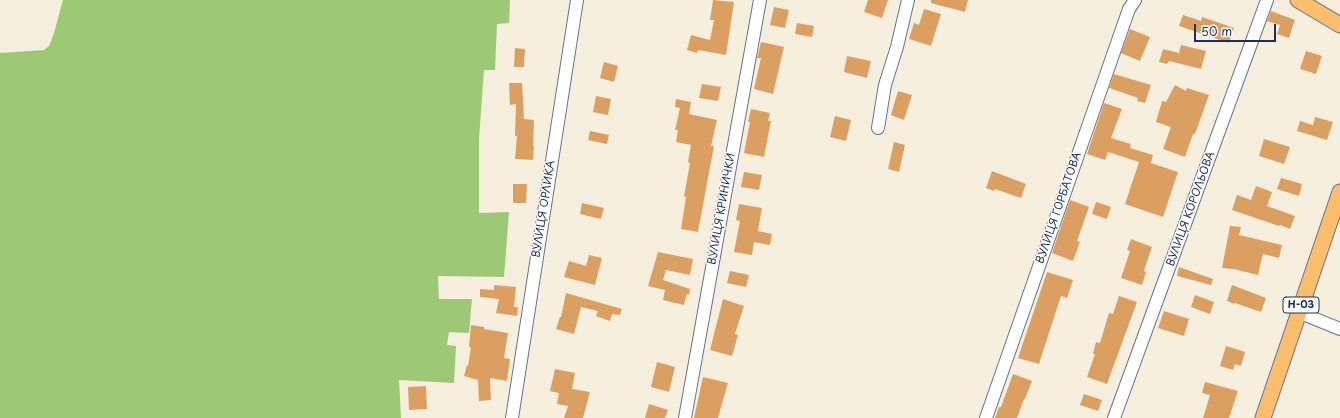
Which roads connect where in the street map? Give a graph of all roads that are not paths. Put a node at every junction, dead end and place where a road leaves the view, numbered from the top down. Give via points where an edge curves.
1 (577, 0) edge
2 (760, 0) edge
3 (908, 0) edge
4 (1135, 0) edge
5 (1298, 0) edge
6 (1265, 1) edge
7 (1340, 25) edge
8 (878, 128) dead end
9 (1340, 192) edge
10 (1298, 312) junction
11 (1340, 329) edge
12 (512, 418) edge
13 (685, 418) edge
14 (986, 418) edge
15 (1114, 418) edge
16 (1263, 418) edge

1 - 12 street, ВУЛИЦЯ ОРЛИКА
2 - 13 street, ВУЛИЦЯ КРИНИЧКИ
3 - 8 street via 885,84
4 - 14 street, ВУЛИЦЯ ГОРБАТОВА via 1129,9
5 - 7 main road
6 - 15 street, ВУЛИЦЯ КОРОЛЬОВА
9 - 10 main road, Н-03
10 - 11 street
10 - 16 main road, Н-03

